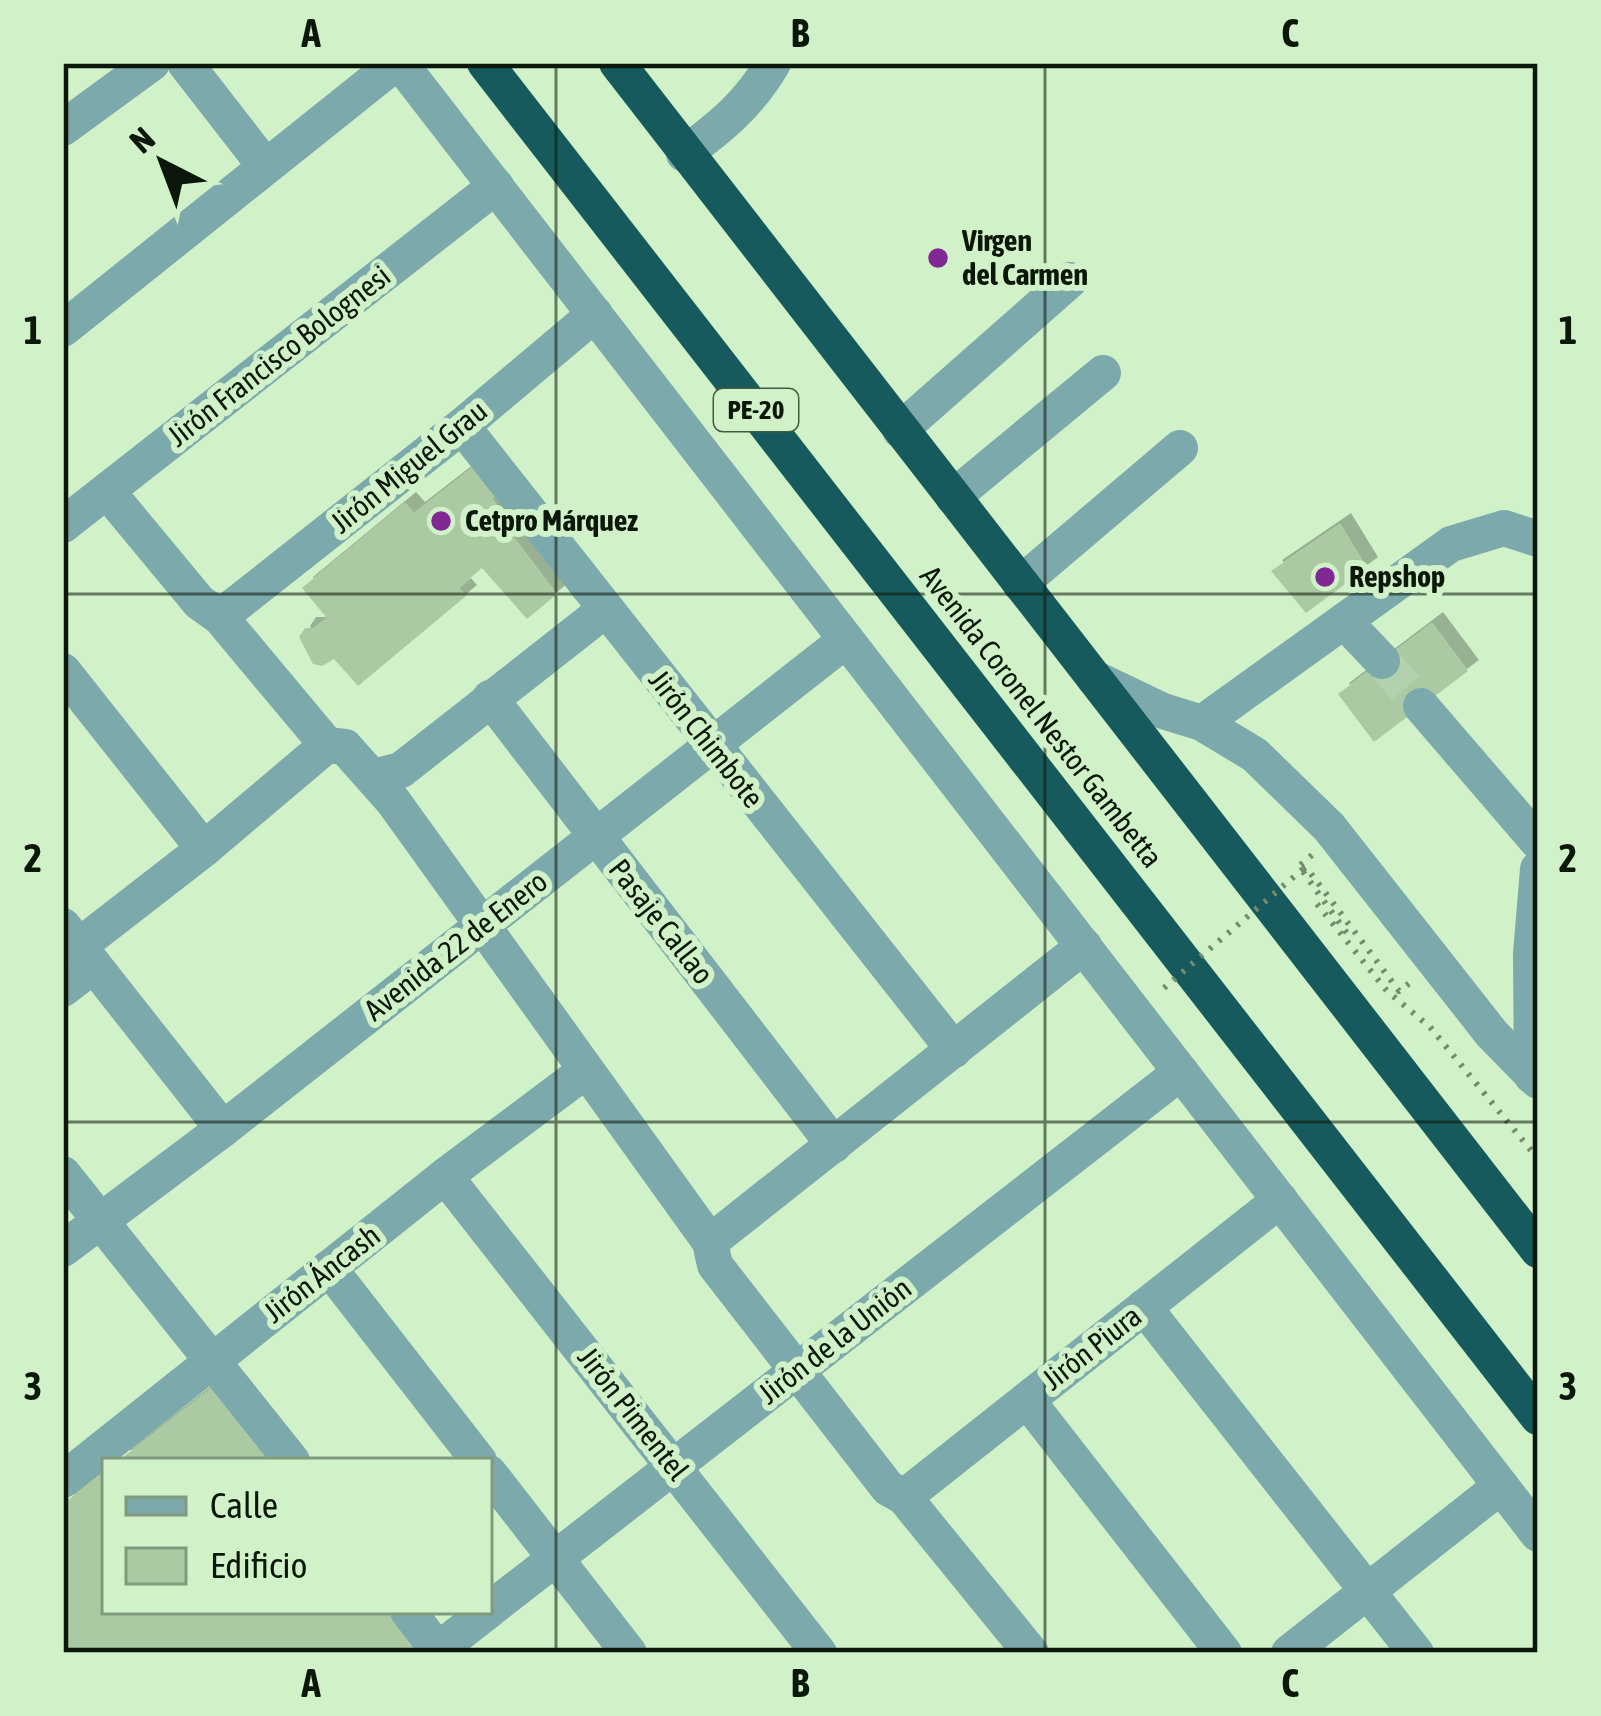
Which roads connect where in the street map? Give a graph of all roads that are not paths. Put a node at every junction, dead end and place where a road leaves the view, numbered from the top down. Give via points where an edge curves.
1 (152, 63) edge
2 (185, 63) edge
3 (398, 63) edge
4 (485, 63) edge
5 (616, 63) edge
6 (773, 63) edge
7 (63, 128) edge
8 (684, 154) junction
9 (265, 166) junction
10 (496, 186) junction
11 (1070, 280) dead end
12 (595, 314) junction
13 (63, 329) edge
14 (1103, 373) dead end
15 (462, 426) junction
16 (900, 430) junction
17 (1180, 448) dead end
18 (107, 491) junction
19 (953, 497) junction
20 (63, 525) edge
21 (1538, 539) edge
22 (1020, 584) junction
23 (605, 610) junction
24 (220, 617) junction
25 (1344, 621) junction
26 (847, 640) junction
27 (1382, 662) tunnel mouth
28 (63, 671) edge
29 (1094, 678) junction
30 (490, 698) junction
31 (1421, 706) tunnel mouth
32 (1202, 723) junction
33 (326, 745) junction
34 (711, 746) junction
35 (374, 777) junction
36 (595, 837) junction
37 (1538, 842) edge
38 (204, 849) junction
39 (1538, 869) edge
40 (481, 926) junction
41 (78, 946) edge
42 (1084, 946) junction
43 (63, 989) edge
44 (954, 1050) junction
45 (584, 1072) junction
46 (1181, 1072) junction
47 (1535, 1078) edge
48 (223, 1129) junction
49 (834, 1144) junction
50 (63, 1174) edge
51 (446, 1176) junction
52 (1280, 1200) junction
53 (100, 1220) junction
54 (710, 1242) junction
55 (63, 1249) edge
56 (1538, 1250) edge
57 (328, 1268) junction
58 (1144, 1307) junction
59 (213, 1359) junction
60 (796, 1371) junction
61 (1027, 1400) junction
62 (1538, 1417) edge
63 (290, 1458) edge
64 (477, 1458) edge
65 (674, 1467) junction
66 (492, 1477) edge
67 (63, 1480) edge
68 (1501, 1486) junction
69 (904, 1497) junction
70 (1538, 1534) edge
71 (555, 1558) junction
72 (1368, 1590) junction
73 (492, 1609) edge
74 (410, 1614) edge
75 (485, 1614) edge
76 (438, 1652) edge
77 (629, 1653) edge
78 (819, 1653) edge
79 (1030, 1653) edge
80 (1224, 1653) edge
81 (1289, 1653) edge
82 (1416, 1653) edge

1 - 7 street
2 - 9 street
3 - 9 street
3 - 10 street
4 - 62 highway, Avenida Coronel Nestor Gambetta / PE-20
5 - 8 highway
6 - 8 street via 730,120
8 - 16 highway
9 - 13 street
10 - 12 street
10 - 18 street, Jirón Francisco Bolognesi
11 - 16 street
12 - 15 street, Jirón Miguel Grau
12 - 26 street
14 - 19 street
15 - 23 street, Jirón Chimbote
15 - 24 street, Jirón Miguel Grau
16 - 19 highway
17 - 22 street
18 - 20 street, Jirón Francisco Bolognesi
18 - 24 street
19 - 22 highway
21 - 25 street via 1504,528 1451,544
22 - 29 highway
23 - 30 street
23 - 34 street, Jirón Chimbote
24 - 33 street
25 - 27 street
25 - 32 street
26 - 34 street, Avenida 22 de Enero
26 - 42 street
28 - 38 street
29 - 32 street
29 - 56 highway
30 - 35 street via 401,770
30 - 36 street, Pasaje Callao
31 - 37 street
32 - 47 street via 1256,755 1329,827
33 - 35 street via 345,747
33 - 38 street
34 - 36 street, Avenida 22 de Enero
34 - 44 street, Jirón Chimbote
35 - 40 street
36 - 40 street, Avenida 22 de Enero
36 - 49 street, Pasaje Callao
38 - 41 street
39 - 47 street
40 - 45 street
40 - 48 street, Avenida 22 de Enero
41 - 43 street
41 - 48 street
42 - 44 street
42 - 46 street
44 - 49 street
45 - 51 street, Jirón Áncash
45 - 54 street
46 - 52 street
46 - 60 street, Jirón de la Unión
48 - 53 street, Avenida 22 de Enero
49 - 54 street
50 - 53 street
51 - 57 street, Jirón Áncash
51 - 65 street, Jirón Pimentel
52 - 58 street, Jirón Piura
52 - 68 street
53 - 55 street, Avenida 22 de Enero
53 - 59 street
54 - 60 street via 716,1265
57 - 59 street, Jirón Áncash
57 - 64 street
58 - 61 street, Jirón Piura
58 - 72 street
59 - 63 street
59 - 67 street, Jirón Áncash
60 - 65 street, Jirón de la Unión
60 - 69 street via 888,1488
61 - 69 street, Jirón Piura
61 - 80 street
65 - 71 street, Jirón de la Unión
65 - 78 street, Jirón Pimentel
66 - 71 street
68 - 70 street
68 - 72 street
69 - 79 street
71 - 73 street, Jirón de la Unión
71 - 77 street
72 - 81 street
72 - 82 street
74 - 76 street
75 - 76 street, Jirón de la Unión

